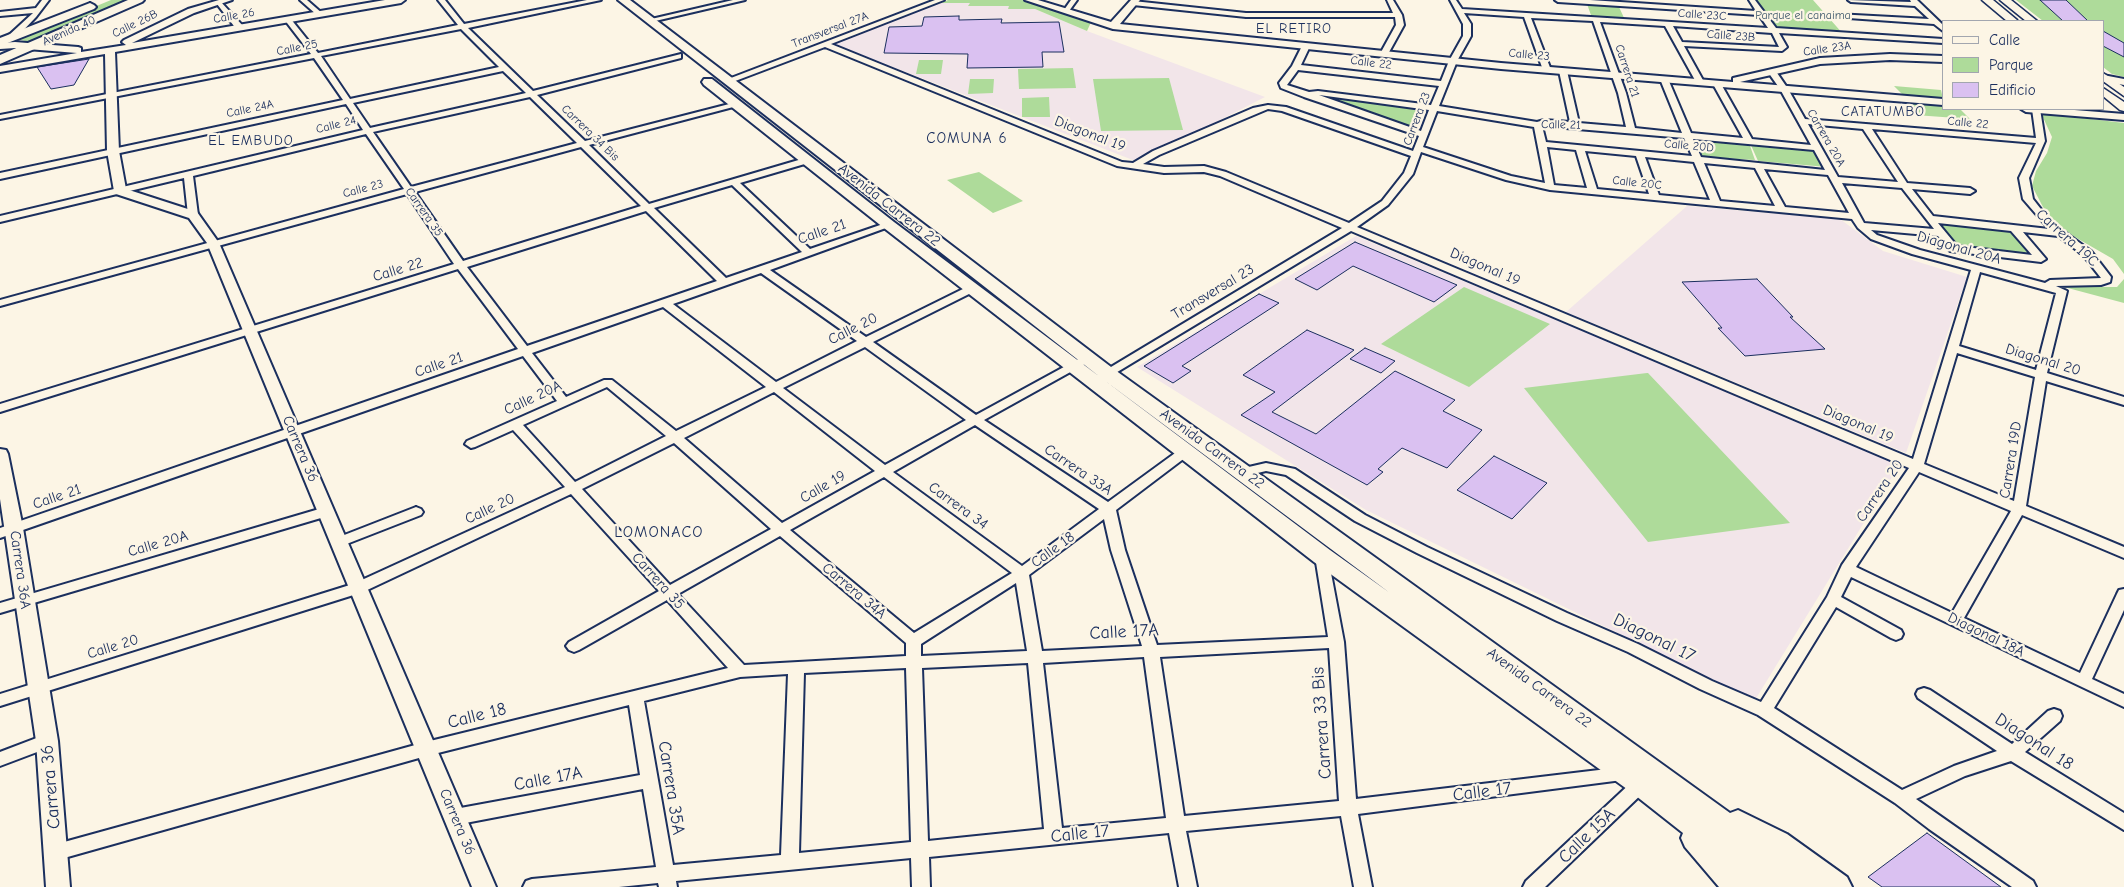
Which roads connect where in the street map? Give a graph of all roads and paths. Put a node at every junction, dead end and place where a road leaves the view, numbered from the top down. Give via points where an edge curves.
1 (46, 0) edge
2 (138, 0) edge
3 (209, 0) edge
4 (303, 0) edge
5 (401, 0) edge
6 (441, 0) edge
7 (598, 0) edge
8 (608, 0) edge
9 (624, 0) edge
10 (742, 0) edge
11 (941, 0) edge
12 (1029, 0) edge
13 (1074, 0) edge
14 (1390, 0) edge
15 (1453, 0) edge
16 (1558, 0) edge
17 (1752, 0) edge
18 (1851, 0) edge
19 (1987, 0) edge
20 (2005, 0) edge
21 (224, 1) edge
22 (1581, 1) junction
23 (1134, 2) edge
24 (1620, 2) edge
25 (1916, 2) edge
26 (99, 3) dead end
27 (38, 10) junction
28 (1066, 10) junction
29 (1460, 11) junction
30 (1760, 12) junction
31 (0, 14) edge
32 (319, 14) junction
33 (1398, 15) junction
34 (1527, 15) junction
35 (1836, 16) dead end
36 (288, 19) junction
37 (1592, 19) junction
38 (651, 20) junction
39 (2013, 20) edge
40 (2031, 20) edge
41 (1630, 22) junction
42 (1936, 22) junction
43 (1668, 24) junction
44 (462, 26) junction
45 (1113, 26) junction
46 (240, 28) junction
47 (1942, 28) edge
48 (1775, 32) junction
49 (6, 40) edge
50 (1942, 41) edge
51 (825, 44) junction
52 (1680, 44) junction
53 (0, 46) edge
54 (1306, 46) junction
55 (34, 47) junction
56 (106, 52) junction
57 (1384, 54) junction
58 (316, 55) junction
59 (678, 56) junction
60 (1942, 58) edge
61 (0, 60) edge
62 (1454, 61) junction
63 (1296, 67) junction
64 (504, 68) junction
65 (0, 69) edge
66 (1547, 70) junction
67 (1563, 71) junction
68 (1772, 72) junction
69 (1616, 76) junction
70 (1664, 80) junction
71 (727, 81) junction
72 (2105, 81) edge
73 (1700, 82) junction
74 (1444, 84) junction
75 (1717, 84) junction
76 (2124, 84) edge
77 (1784, 89) junction
78 (2124, 93) edge
79 (531, 94) junction
80 (1307, 95) junction
81 (111, 96) junction
82 (347, 101) junction
83 (1942, 102) edge
84 (734, 104) junction
85 (1434, 108) junction
86 (2124, 108) edge
87 (2033, 110) edge
88 (2044, 110) edge
89 (2124, 117) edge
90 (0, 118) edge
91 (1802, 121) junction
92 (1538, 125) junction
93 (1574, 125) junction
94 (1866, 126) junction
95 (1631, 130) junction
96 (368, 131) junction
97 (1423, 135) junction
98 (1687, 136) junction
99 (2041, 141) junction
100 (1749, 142) junction
101 (1543, 144) junction
102 (584, 145) junction
103 (1580, 148) junction
104 (1818, 148) junction
105 (113, 151) junction
106 (1418, 151) junction
107 (1640, 154) junction
108 (1698, 159) junction
109 (805, 161) junction
110 (1758, 166) junction
111 (1134, 167) junction
112 (188, 174) junction
113 (0, 176) edge
114 (1834, 176) junction
115 (734, 182) junction
116 (1904, 185) junction
117 (1550, 186) junction
118 (120, 191) junction
119 (409, 191) junction
120 (1593, 191) junction
121 (1970, 192) dead end
122 (1655, 197) junction
123 (1716, 203) junction
124 (648, 207) junction
125 (1781, 209) junction
126 (193, 215) junction
127 (0, 219) edge
128 (1932, 219) junction
129 (1859, 221) junction
130 (889, 225) junction
131 (1350, 228) junction
132 (2015, 229) junction
133 (2058, 233) junction
134 (1942, 234) junction
135 (213, 243) junction
136 (809, 253) junction
137 (461, 266) junction
138 (763, 269) junction
139 (1976, 269) junction
140 (724, 282) junction
141 (2027, 282) junction
142 (971, 289) junction
143 (2062, 291) joint
144 (0, 303) edge
145 (665, 303) junction
146 (250, 331) junction
147 (864, 341) junction
148 (1953, 348) junction
149 (526, 351) junction
150 (1080, 362) junction
151 (2041, 375) junction
152 (1101, 378) junction
153 (608, 382) joint
154 (776, 387) junction
155 (563, 401) junction
156 (2124, 401) edge
157 (0, 408) edge
158 (975, 420) junction
159 (515, 424) junction
160 (292, 432) junction
161 (675, 437) junction
162 (471, 444) dead end
163 (1186, 451) junction
164 (0, 454) edge
165 (1917, 466) junction
166 (884, 471) junction
167 (1245, 472) junction
168 (573, 488) junction
169 (1109, 509) junction
170 (2019, 509) junction
171 (326, 512) junction
172 (416, 512) dead end
173 (7, 530) edge
174 (781, 530) junction
175 (339, 542) junction
176 (2124, 553) edge
177 (1322, 556) junction
178 (1848, 569) junction
179 (1022, 573) junction
180 (358, 588) junction
181 (670, 593) junction
182 (2124, 594) edge
183 (1833, 599) junction
184 (24, 600) junction
185 (0, 608) edge
186 (1955, 620) junction
187 (1896, 634) dead end
188 (914, 641) junction
189 (1336, 642) junction
190 (574, 646) dead end
191 (1151, 650) junction
192 (1036, 657) junction
193 (915, 662) junction
194 (796, 667) junction
195 (740, 671) junction
196 (2084, 682) junction
197 (39, 687) junction
198 (1924, 694) dead end
199 (635, 696) junction
200 (0, 700) edge
201 (2124, 701) edge
202 (1764, 710) junction
203 (2054, 716) dead end
204 (47, 741) junction
205 (426, 749) junction
206 (2013, 753) junction
207 (0, 759) edge
208 (650, 780) junction
209 (1647, 784) junction
210 (1901, 798) junction
211 (1348, 808) junction
212 (455, 817) junction
213 (2124, 822) edge
214 (1176, 824) junction
215 (1054, 837) junction
216 (921, 849) junction
217 (57, 852) junction
218 (790, 863) junction
219 (667, 881) edge
220 (1785, 883) edge
221 (58, 887) edge
222 (484, 887) edge
223 (532, 887) edge
224 (921, 887) edge
225 (1188, 887) edge
226 (1363, 887) edge
227 (1532, 887) edge
228 (1742, 887) edge
229 (1837, 887) edge
230 (2027, 887) edge

1 - 27 street
2 - 55 highway, Avenida 40
3 - 21 street
4 - 32 street
5 - 32 street, Calle 26
6 - 44 street, Carrera 34 Bis
7 - 44 street, Calle 25
8 - 59 main road, Avenida Carrera 22
9 - 38 main road, Avenida Carrera 22
10 - 38 street
11 - 51 street, Transversal 27A
12 - 28 street, Calle 23
13 - 28 street
14 - 33 street
15 - 29 street, Carrera 23
16 - 22 street
17 - 30 street
18 - 25 street
19 - 39 main road
20 - 40 main road
21 - 46 street
21 - 56 street, Calle 26B via 191,11
22 - 24 street
22 - 37 street, Carrera 21
23 - 33 street via 1246,15
23 - 45 street
24 - 30 street
24 - 41 street, Carrera 21
25 - 42 street
26 - 49 highway, Avenida 40
27 - 31 street
27 - 49 street
28 - 45 street, Calle 23
29 - 34 street, Calle 23C
29 - 62 street, Carrera 23 via 1468,32
30 - 48 street
32 - 36 street, Calle 26
33 - 57 street via 1399,28
34 - 37 street, Calle 23C
34 - 66 street
35 - 42 street
36 - 46 street, Calle 26
36 - 58 street, Carrera 35
37 - 41 street, Calle 23C
37 - 69 street, Carrera 21
38 - 71 main road, Avenida Carrera 22
41 - 43 street, Calle 23C
42 - 47 street
43 - 48 street, Calle 23C
43 - 52 street
44 - 58 street, Calle 25
44 - 64 street, Carrera 34 Bis
45 - 54 street, Calle 23
46 - 56 street, Calle 26
48 - 50 street, Calle 23C
48 - 52 street, Calle 23B via 1782,49
51 - 71 street, Transversal 27A
51 - 111 street, Diagonal 19
52 - 73 street
53 - 55 street, Calle 26
54 - 57 street, Calle 23
54 - 63 street
55 - 56 street, Calle 26
55 - 61 highway, Avenida 40
56 - 65 street, Calle 26
56 - 81 street
57 - 62 street, Calle 23
58 - 81 street, Calle 25
58 - 82 street, Carrera 35
59 - 79 street, Calle 24
59 - 84 main road, Avenida Carrera 22
60 - 68 street, Calle 23A via 1890,56 1842,59
62 - 66 street, Calle 23
62 - 74 street, Carrera 23
63 - 74 street, Calle 22
63 - 80 street via 1284,86
64 - 79 street, Carrera 34 Bis
64 - 82 street, Calle 24A
66 - 67 street, Calle 23
67 - 69 street, Calle 23
67 - 93 street
68 - 75 street, Calle 23A
68 - 77 street, Carrera 20A
69 - 70 street, Calle 23
69 - 95 street, Carrera 21
70 - 73 street, Calle 23
70 - 98 street
71 - 150 main road, Avenida Carrera 22
72 - 76 street
72 - 78 main road
72 - 86 main road
73 - 75 street, Calle 23
74 - 85 street, Carrera 23
75 - 77 street, Calle 23
75 - 100 street
77 - 83 street, Calle 23
77 - 91 street, Carrera 20A
79 - 96 street, Calle 24
79 - 102 street, Carrera 34 Bis
80 - 85 street, Calle 21 via 1318,93
80 - 97 street
81 - 90 street, Calle 25
81 - 105 street
82 - 96 street, Carrera 35
82 - 105 street, Calle 24A
84 - 102 street, Calle 23
84 - 109 main road, Avenida Carrera 22
85 - 92 street, Calle 21
85 - 97 street, Carrera 23
87 - 99 street
88 - 89 street
91 - 94 street, Calle 22
91 - 104 street, Carrera 20A
92 - 93 street, Calle 21
92 - 101 street
93 - 95 street, Calle 21
94 - 99 street, Calle 22
94 - 116 street
95 - 98 street, Calle 21
96 - 112 street, Calle 24
96 - 119 street, Carrera 35
97 - 106 street, Carrera 23
98 - 100 street, Calle 21
98 - 108 street
99 - 133 street, Carrera 19C via 2024,178 2025,192 2033,207
100 - 104 street, Calle 21
101 - 103 street, Calle 20D
101 - 117 street
102 - 119 street, Calle 23
102 - 124 street, Carrera 34 Bis
103 - 107 street, Calle 20D
103 - 120 street
104 - 114 street, Carrera 20A
105 - 113 street, Calle 24A
105 - 118 street
106 - 111 street, Calle 20C via 1376,143 1283,109 1268,107 1156,153
106 - 117 street, Calle 20C
106 - 131 street, Carrera 23 via 1408,174 1390,198
107 - 108 street, Calle 20D
107 - 122 street
108 - 110 street, Calle 20D
108 - 123 street
109 - 115 street, Calle 22
109 - 130 main road, Avenida Carrera 22
110 - 114 street, Calle 20D
110 - 125 street
111 - 131 street, Diagonal 19 via 1204,169 1222,174
112 - 118 street, Calle 24
112 - 126 street
114 - 116 street, Calle 20D
114 - 129 street, Carrera 20A
115 - 124 street, Calle 22
115 - 136 street
116 - 121 street, Calle 20D
116 - 128 street
117 - 120 street, Calle 20C
118 - 126 street
118 - 127 street, Calle 24
119 - 135 street, Calle 23
119 - 137 street, Carrera 35
120 - 122 street, Calle 20C
122 - 123 street, Calle 20C
123 - 125 street, Calle 20C
124 - 137 street, Calle 22
124 - 140 street, Carrera 34 Bis
125 - 129 street, Calle 20C
126 - 135 street, Carrera 36
128 - 132 street
128 - 134 street
129 - 134 street, Calle 20C
129 - 139 street, Diagonal 20A via 1874,237
130 - 136 street, Calle 21
130 - 142 main road, Avenida Carrera 22
131 - 152 street, Transversal 23
131 - 165 street, Diagonal 19
132 - 133 street
132 - 134 street via 2041,259 1954,249
133 - 141 street, Carrera 19C via 2091,257 2106,280 2075,284
135 - 144 street, Calle 23
135 - 146 street, Carrera 36
136 - 138 street, Calle 21
137 - 146 street, Calle 22
137 - 149 street, Carrera 35
138 - 140 street, Calle 21
138 - 147 street, Carrera 33A
139 - 141 street, Diagonal 20A
139 - 148 street, Carrera 20
140 - 145 street, Calle 21
141 - 143 street, Diagonal 20A
142 - 147 street, Calle 20
142 - 150 main road, Avenida Carrera 22
143 - 151 street, Carrera 19D
145 - 149 street, Calle 21
145 - 154 street, Carrera 34
146 - 157 street, Calle 22
146 - 160 street, Carrera 36
147 - 154 street, Calle 20
147 - 158 street, Carrera 33A
148 - 151 street, Diagonal 20
148 - 165 street, Carrera 20
149 - 155 street, Carrera 35
149 - 160 street, Calle 21
150 - 152 main road, Avenida Carrera 22
150 - 158 street, Calle 19
151 - 156 street, Diagonal 20
151 - 170 street, Carrera 19D
152 - 163 main road, Avenida Carrera 22
152 - 167 main road, Avenida Carrera 22
153 - 155 street, Calle 20A
153 - 161 street, Carrera 34A
154 - 161 street, Calle 20
154 - 166 street, Carrera 34
155 - 159 street, Calle 20A
158 - 166 street, Calle 19
158 - 169 street, Carrera 33A
159 - 162 street, Calle 20A
159 - 168 street, Carrera 35
160 - 171 street, Carrera 36
160 - 173 street, Calle 21
161 - 168 street, Calle 20
161 - 174 street, Carrera 34A
163 - 169 street, Calle 18
163 - 177 main road, Avenida Carrera 22
164 - 173 street, Carrera 36A
165 - 170 street, Diagonal 19
165 - 178 street, Carrera 20
166 - 174 street, Calle 19
166 - 179 street, Carrera 34
167 - 202 street, Diagonal 17 via 1266,467 1290,472 1360,518 1422,550
167 - 209 main road, Avenida Carrera 22
168 - 180 street, Calle 20
168 - 181 street, Carrera 35
169 - 179 street, Calle 18
169 - 191 street, Carrera 33A via 1118,550
170 - 176 street, Diagonal 19
170 - 186 street, Carrera 19D
171 - 175 street, Carrera 36
171 - 184 street, Calle 20A
172 - 175 street
173 - 184 street, Carrera 36A
174 - 181 street, Calle 19
174 - 188 street, Carrera 34A
175 - 180 street, Carrera 36
177 - 189 street, Carrera 33 Bis
177 - 209 main road, Avenida Carrera 22
178 - 183 street, Carrera 20
178 - 186 street, Diagonal 18A
179 - 188 street, Calle 18
179 - 192 street
180 - 197 street, Calle 20
180 - 205 street, Carrera 36
181 - 190 street, Calle 19
181 - 195 street, Carrera 35
182 - 196 street
183 - 187 street
183 - 202 street, Carrera 20
184 - 185 street, Calle 20A
184 - 197 street, Carrera 36A
186 - 196 street, Diagonal 18A
188 - 193 street
189 - 191 street, Calle 17A
189 - 211 street, Carrera 33 Bis
191 - 192 street, Calle 17A
191 - 214 street, Carrera 33A
192 - 193 street, Calle 17A
192 - 215 street
193 - 194 street, Calle 18
193 - 216 street
194 - 195 street, Calle 18
194 - 218 street
195 - 199 street, Calle 18
196 - 201 street, Diagonal 18A
197 - 200 street, Calle 20
197 - 204 street, Carrera 36
198 - 206 street, Diagonal 18
199 - 205 street, Calle 18
199 - 208 street, Carrera 35A
202 - 210 street, Diagonal 17
203 - 206 street
204 - 207 street
204 - 217 street, Carrera 36
205 - 212 street, Carrera 36
205 - 217 street, Calle 18
206 - 210 street via 1960,771
206 - 213 street, Diagonal 18
208 - 212 street, Calle 17A
208 - 219 street, Carrera 35A
209 - 211 street, Calle 17
209 - 220 main road, Avenida Carrera 22
209 - 227 street, Calle 15A
209 - 228 main road via 1731,879
209 - 229 main road via 1777,843
210 - 230 street, Diagonal 17
211 - 214 street, Calle 17
211 - 226 street, Carrera 33 Bis
212 - 222 street, Carrera 36
214 - 215 street, Calle 17
214 - 225 street, Carrera 33A
215 - 216 street, Calle 17
216 - 218 street, Calle 17
216 - 224 street
217 - 221 street, Carrera 36
218 - 219 street, Calle 17
219 - 223 street, Calle 17

